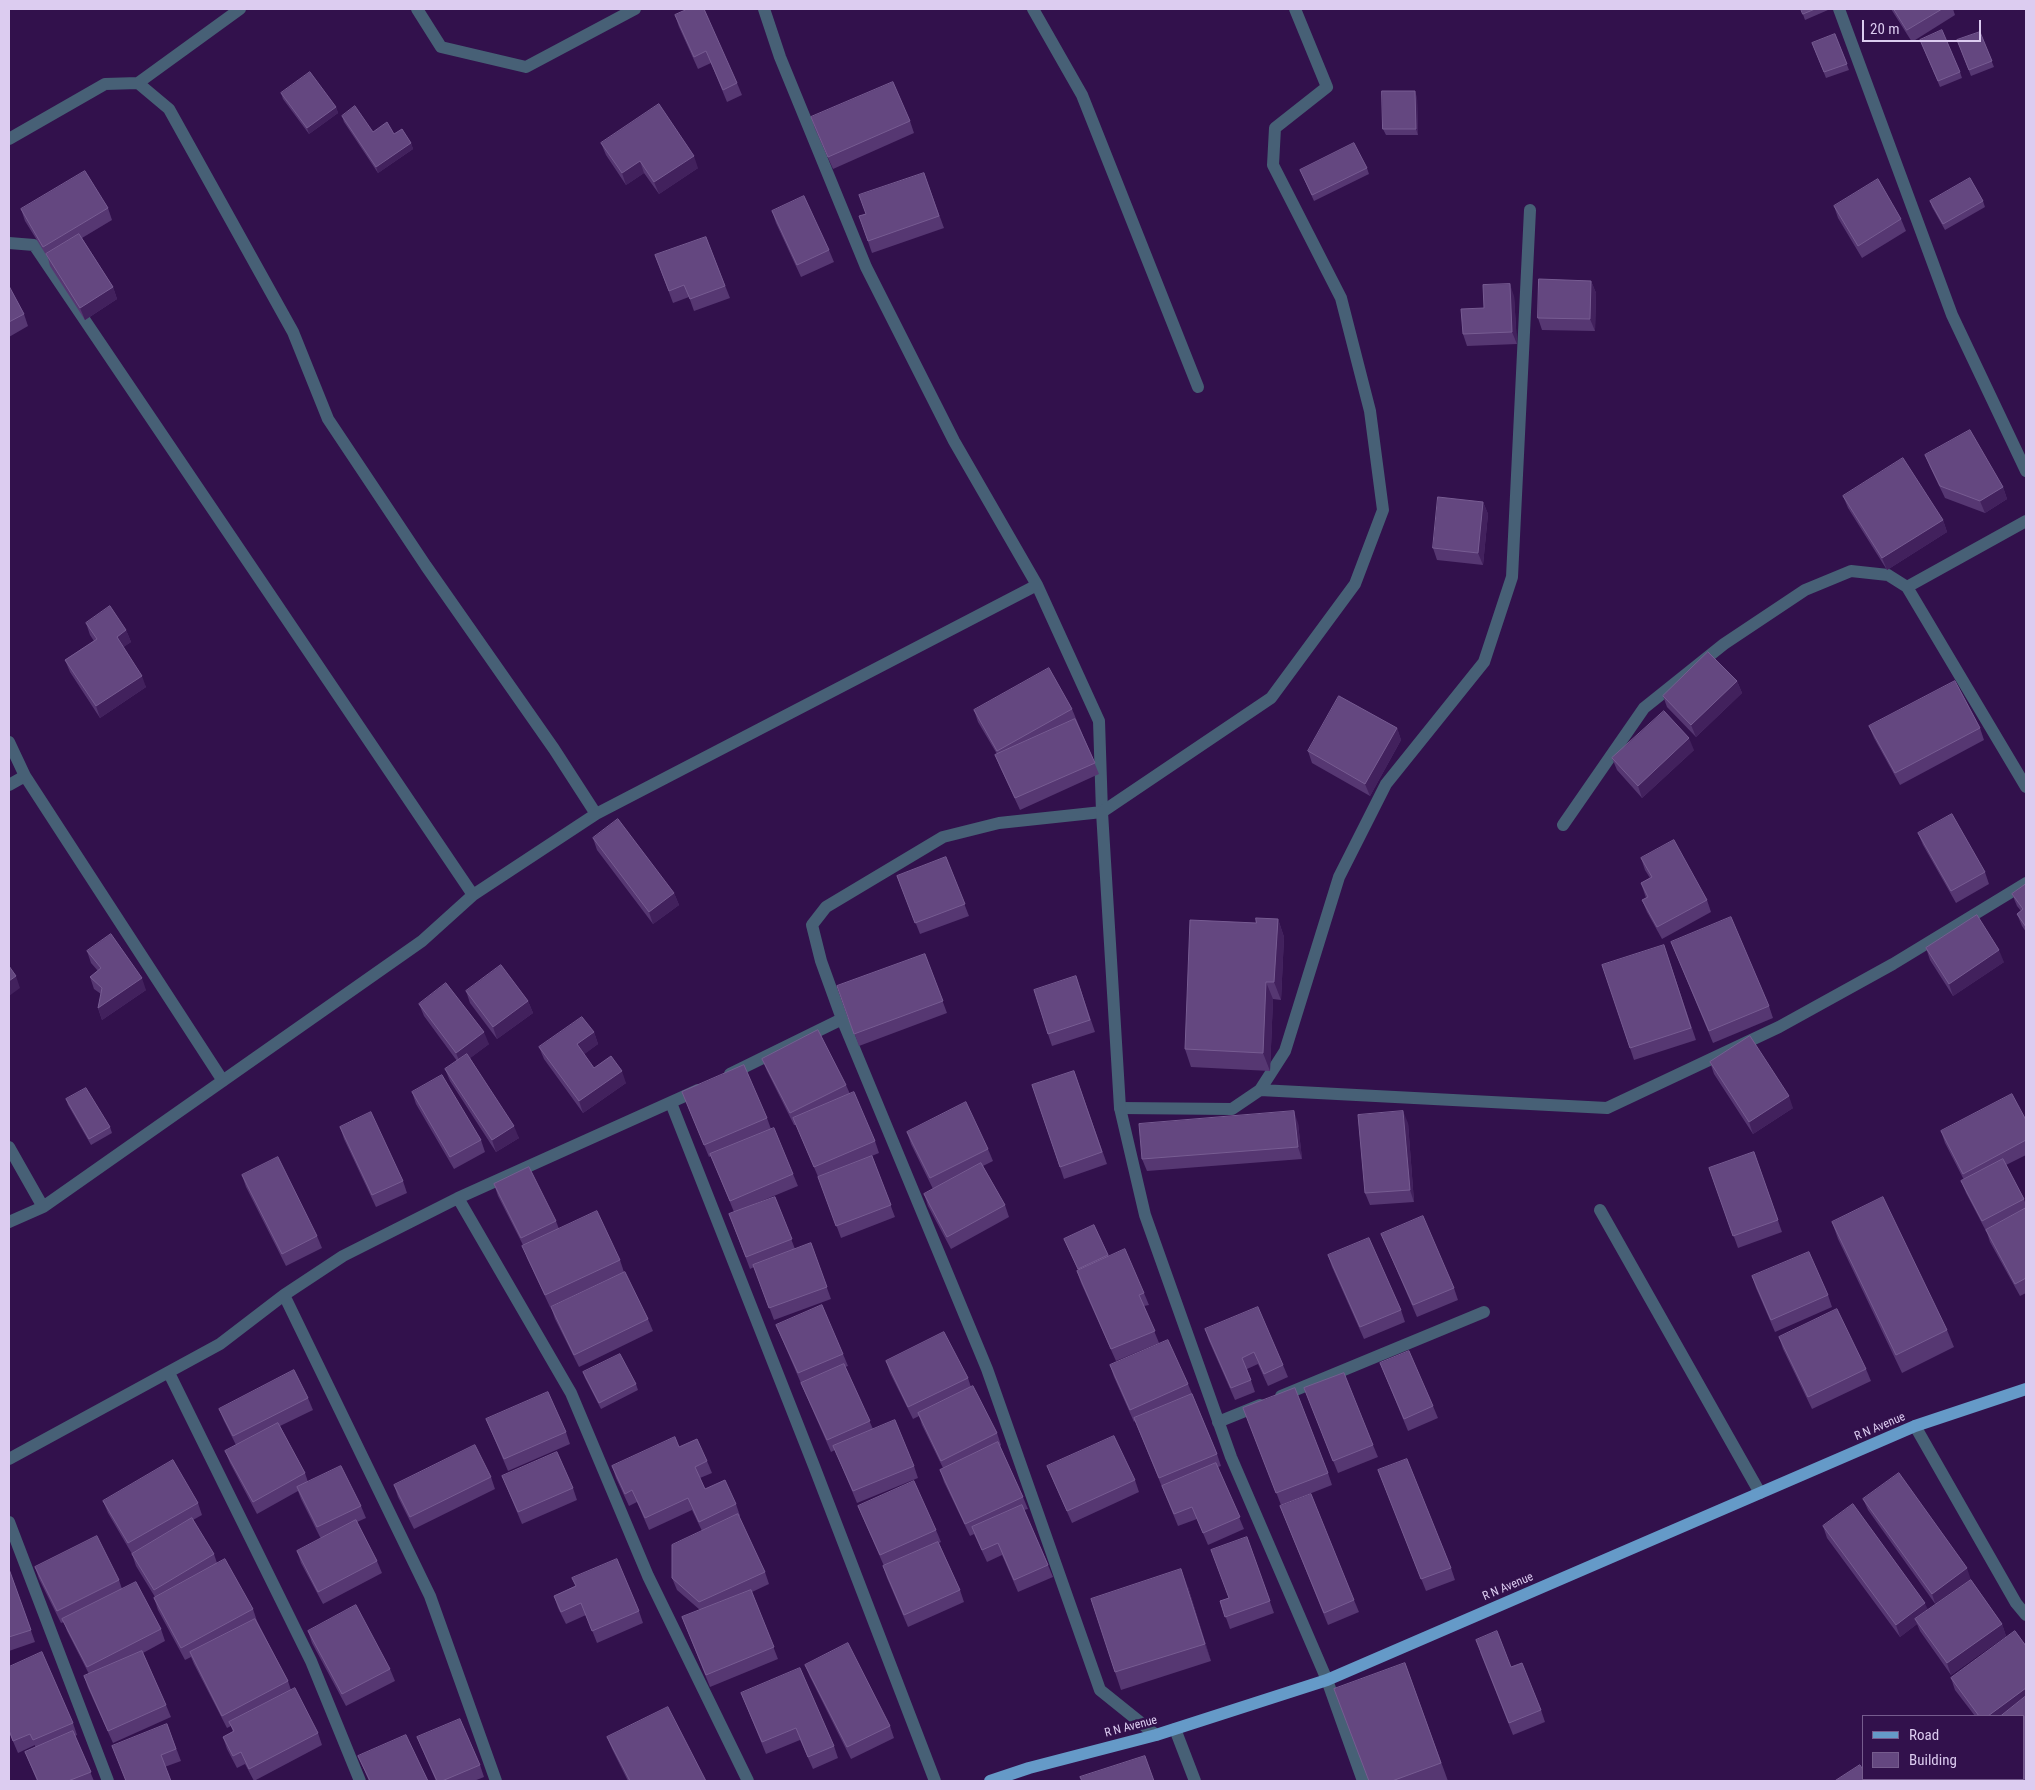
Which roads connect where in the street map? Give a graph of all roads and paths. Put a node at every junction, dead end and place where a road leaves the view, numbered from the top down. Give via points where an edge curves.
1 (240, 9) edge
2 (417, 9) edge
3 (635, 9) edge
4 (764, 9) edge
5 (1034, 9) edge
6 (1296, 9) edge
7 (1838, 9) edge
8 (138, 83) junction
9 (9, 139) edge
10 (1530, 210) dead end
11 (9, 242) edge
12 (1198, 387) dead end
13 (2026, 471) edge
14 (2026, 521) edge
15 (1037, 585) junction
16 (1907, 586) junction
17 (9, 742) edge
18 (25, 776) junction
19 (9, 785) edge
20 (2026, 787) edge
21 (1102, 812) junction
22 (596, 814) junction
23 (1563, 826) dead end
24 (2026, 883) edge
25 (473, 895) junction
26 (842, 1019) junction
27 (223, 1081) junction
28 (1260, 1090) junction
29 (671, 1103) junction
30 (1120, 1108) junction
31 (9, 1146) edge
32 (458, 1198) junction
33 (43, 1207) junction
34 (1600, 1210) dead end
35 (9, 1222) edge
36 (284, 1295) junction
37 (1484, 1312) dead end
38 (169, 1373) junction
39 (2026, 1389) edge
40 (1218, 1422) junction
41 (1915, 1426) junction
42 (9, 1459) edge
43 (1760, 1493) junction
44 (9, 1522) edge
45 (2026, 1615) edge
46 (1328, 1680) junction
47 (1175, 1729) junction
48 (1156, 1735) junction
49 (108, 1781) edge
50 (360, 1781) edge
51 (496, 1781) edge
52 (748, 1781) edge
53 (935, 1781) edge
54 (990, 1781) edge
55 (1195, 1781) edge
56 (1363, 1781) edge

1 - 8 street
2 - 3 street via 441,47 526,67
4 - 15 street via 780,57 866,267 954,441
5 - 12 street via 1082,95
6 - 21 street via 1327,87 1275,128 1274,165 1341,298 1370,411 1383,510 1355,584 1271,698
7 - 13 street via 1952,315
8 - 9 street via 105,84
8 - 22 street via 169,109 293,332 328,419
10 - 28 street via 1512,576 1484,662 1386,784 1339,877 1285,1050
11 - 25 street via 34,245
14 - 16 street
15 - 21 street via 1099,721
15 - 22 street
16 - 20 street
16 - 23 street via 1888,575 1851,571 1805,590 1724,644 1644,708
17 - 18 street
18 - 19 street
18 - 27 street
21 - 26 street via 1000,823 943,837 826,907 812,924
21 - 30 street
22 - 25 street
24 - 28 street via 1779,1027 1607,1108
25 - 27 street via 422,941
26 - 29 street
26 - 48 street via 987,1369 1100,1690
27 - 33 street
28 - 30 street via 1232,1109
29 - 32 street
29 - 53 street
30 - 40 street via 1145,1215
31 - 33 street
32 - 36 street via 343,1256
32 - 52 street via 572,1393 648,1576
33 - 35 street
34 - 43 street
36 - 38 street via 220,1344
36 - 51 street via 430,1596
37 - 40 street
38 - 42 street
38 - 50 street via 311,1662
39 - 41 main road, R N Avenue
40 - 46 street
41 - 43 main road, R N Avenue
41 - 45 street via 2016,1603
43 - 46 main road, R N Avenue
44 - 49 street
46 - 47 main road, R N Avenue
46 - 56 street
47 - 48 main road, R N Avenue
47 - 55 street
48 - 54 main road, R N Avenue

